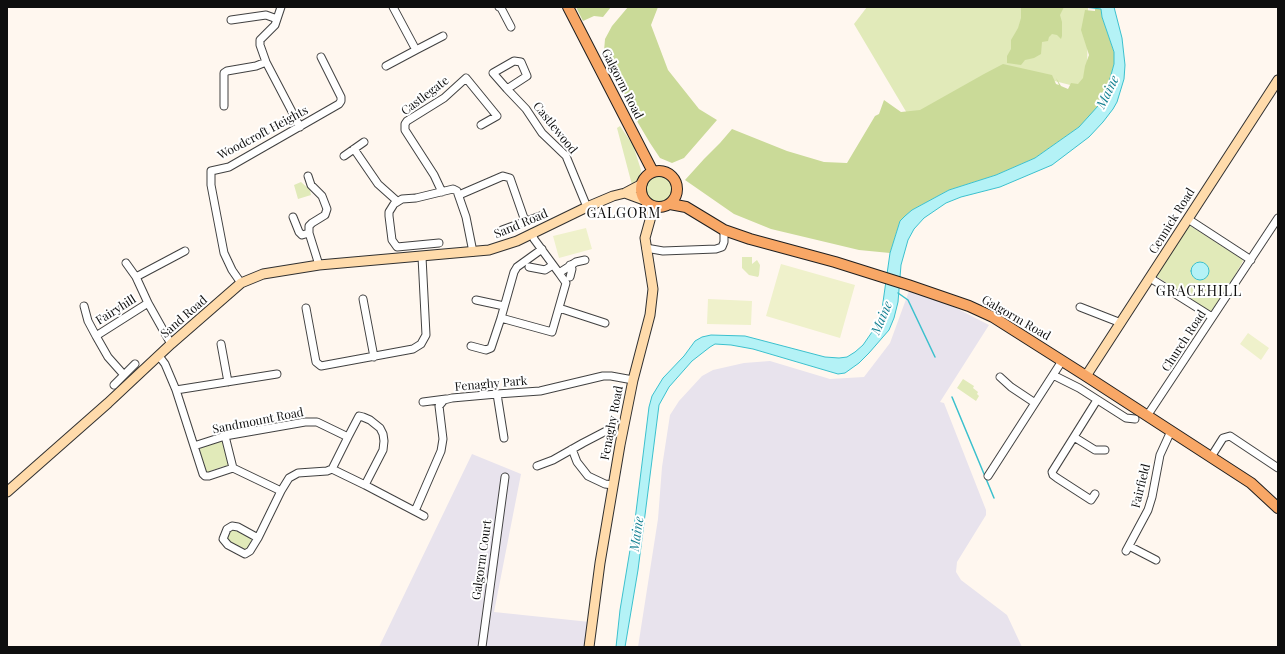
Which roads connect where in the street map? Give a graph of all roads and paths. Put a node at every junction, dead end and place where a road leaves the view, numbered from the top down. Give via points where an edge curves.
1 (281, 7) edge
2 (393, 7) edge
3 (499, 7) edge
4 (568, 7) edge
5 (277, 19) junction
6 (231, 20) dead end
7 (511, 27) dead end
8 (443, 36) dead end
9 (416, 50) junction
10 (321, 57) dead end
11 (266, 62) junction
12 (386, 66) dead end
13 (1278, 80) edge
14 (507, 89) junction
15 (224, 106) dead end
16 (481, 125) dead end
17 (300, 127) junction
18 (364, 142) dead end
19 (354, 149) junction
20 (344, 156) dead end
21 (653, 172) junction
22 (308, 176) dead end
23 (642, 184) junction
24 (678, 188) junction
25 (442, 192) junction
26 (625, 193) junction
27 (459, 194) junction
28 (644, 200) junction
29 (397, 201) junction
30 (670, 204) junction
31 (653, 206) junction
32 (587, 207) junction
33 (686, 207) junction
34 (543, 215) dead end
35 (293, 217) dead end
36 (1278, 218) edge
37 (1188, 219) junction
38 (526, 221) junction
39 (502, 230) dead end
40 (724, 230) junction
41 (309, 233) junction
42 (532, 233) junction
43 (439, 243) dead end
44 (646, 248) junction
45 (542, 250) junction
46 (185, 251) dead end
47 (473, 252) junction
48 (422, 257) junction
49 (585, 260) dead end
50 (1251, 260) junction
51 (126, 263) dead end
52 (319, 265) junction
53 (553, 265) junction
54 (570, 265) junction
55 (529, 267) dead end
56 (559, 272) junction
57 (136, 277) junction
58 (570, 277) dead end
59 (1150, 278) junction
60 (241, 283) junction
61 (363, 299) dead end
62 (476, 300) dead end
63 (148, 303) junction
64 (84, 306) dead end
65 (504, 306) junction
66 (1080, 307) dead end
67 (306, 308) dead end
68 (559, 308) junction
69 (1212, 317) junction
70 (501, 318) junction
71 (605, 323) dead end
72 (1121, 323) junction
73 (96, 336) junction
74 (171, 344) junction
75 (221, 344) dead end
76 (471, 346) dead end
77 (158, 356) junction
78 (374, 357) junction
79 (1062, 361) junction
80 (135, 364) dead end
81 (277, 374) dead end
82 (124, 375) junction
83 (1053, 375) junction
84 (1086, 376) junction
85 (1000, 377) dead end
86 (633, 380) junction
87 (228, 382) junction
88 (114, 385) dead end
89 (176, 390) junction
90 (497, 394) junction
91 (452, 398) junction
92 (1097, 400) junction
93 (422, 402) dead end
94 (1035, 403) junction
95 (1148, 416) junction
96 (1135, 419) dead end
97 (608, 430) dead end
98 (1171, 431) junction
99 (225, 436) junction
100 (1074, 436) junction
101 (348, 438) junction
102 (504, 438) dead end
103 (194, 446) junction
104 (572, 449) junction
105 (1105, 450) dead end
106 (1211, 457) junction
107 (537, 466) dead end
108 (1278, 468) edge
109 (233, 469) junction
110 (332, 469) junction
111 (988, 476) dead end
112 (504, 477) dead end
113 (364, 485) junction
114 (613, 485) junction
115 (281, 491) junction
116 (7, 492) edge
117 (1095, 494) dead end
118 (1278, 508) edge
119 (415, 510) junction
120 (424, 516) dead end
121 (258, 538) junction
122 (1156, 560) dead end
123 (482, 647) edge
124 (589, 647) edge

1 - 5 street
2 - 9 street
3 - 7 street
4 - 21 main road, Galgorm Road
5 - 6 street via 266,15
5 - 11 street via 275,25 260,40
8 - 9 street
9 - 12 street
10 - 17 street, Woodcroft Heights via 341,101
11 - 15 street via 224,73
11 - 17 street
13 - 37 street, Cennick Road
14 - 14 street, Castlewood via 527,76 521,62 514,61 493,73
14 - 32 street, Castlewood via 542,133 566,156
16 - 25 street, Castlegate via 497,116 466,78 444,98 405,124 405,130
17 - 60 street, Woodcroft Heights via 229,167 211,172 211,185 224,252
18 - 19 street
19 - 20 street
19 - 29 street via 378,184
21 - 23 main road
21 - 24 main road via 670,174
22 - 41 street via 311,185 322,196 327,209 325,215 309,226
23 - 26 street, Sand Road
23 - 28 main road
24 - 30 main road via 675,199
24 - 33 main road
25 - 27 street via 454,189
25 - 29 street
26 - 28 street
26 - 32 street, Sand Road
27 - 38 street via 503,176 510,178
27 - 47 street
28 - 31 main road
29 - 43 street via 389,212 394,245 400,248
30 - 31 main road via 663,207
30 - 33 main road, Galgorm Road
31 - 44 street, Fenaghy Road via 645,238
32 - 42 street, Sand Road
33 - 40 main road, Galgorm Road
34 - 38 street
35 - 41 street via 299,232 302,235
36 - 50 street, Church Road
37 - 50 street
37 - 59 street, Cennick Road
38 - 39 street
40 - 44 street via 722,247 716,249 663,251
40 - 79 main road, Galgorm Road via 835,262 969,306 993,317
41 - 52 street
42 - 45 street
42 - 47 street, Sand Road via 517,241
44 - 86 street, Fenaghy Road via 653,289 650,315
45 - 53 street
45 - 65 street via 514,272
46 - 57 street, Fairyhill
47 - 48 street, Sand Road
48 - 52 street, Sand Road
48 - 78 street via 426,335 421,344 413,349
49 - 54 street
50 - 69 street, Church Road
51 - 57 street, Fairyhill
52 - 60 street, Sand Road via 263,274
53 - 55 street via 545,270
53 - 56 street
54 - 56 street
54 - 58 street
56 - 68 street via 566,284
57 - 63 street, Fairyhill
59 - 69 street
59 - 72 street, Cennick Road
60 - 74 street, Sand Road
61 - 78 street
62 - 65 street
63 - 73 street, Fairyhill
63 - 74 street, Fairyhill
64 - 73 street, Fairyhill
65 - 70 street
66 - 72 street
67 - 78 street via 318,365
68 - 70 street via 552,332
68 - 71 street
69 - 95 street, Church Road
70 - 76 street via 491,348 486,350
72 - 84 street, Cennick Road
73 - 82 street, Fairyhill via 108,357
74 - 77 street, Sand Road
75 - 87 street
77 - 89 street via 165,364
77 - 116 street, Sand Road
79 - 83 street
79 - 84 main road, Galgorm Road
80 - 82 street
81 - 87 street
82 - 88 street
83 - 92 street
83 - 94 street
84 - 95 main road, Galgorm Road
85 - 94 street
86 - 90 street, Fenaghy Park via 603,376 540,391
86 - 114 street, Fenaghy Road
87 - 89 street
89 - 103 street
90 - 91 street, Fenaghy Park
90 - 102 street
91 - 93 street
91 - 119 street, Fenaghy Park via 444,400 439,406 442,451
92 - 96 street via 1126,418
92 - 100 street
94 - 111 street
95 - 98 main road, Galgorm Road
97 - 104 street
98 - 106 main road, Galgorm Road
98 - 122 street, Fairfield via 1160,455 1148,510 1128,549
99 - 101 street, Sandmount Road via 317,422
99 - 103 street, Sandmount Road
99 - 109 street
100 - 105 street via 1095,450
100 - 117 street via 1052,473 1091,500
101 - 110 street
101 - 113 street via 359,416 374,423 383,434 383,450
103 - 109 street via 205,476
104 - 107 street
104 - 114 street via 577,462 588,476
106 - 108 street via 1221,440 1230,436
106 - 118 main road, Galgorm Road via 1251,483
109 - 115 street
110 - 113 street
110 - 115 street via 298,473 288,478
112 - 123 street, Galgorm Court
113 - 119 street
114 - 124 street, Fenaghy Road
115 - 121 street
119 - 120 street
121 - 121 street via 246,554 228,545 223,539 232,526

